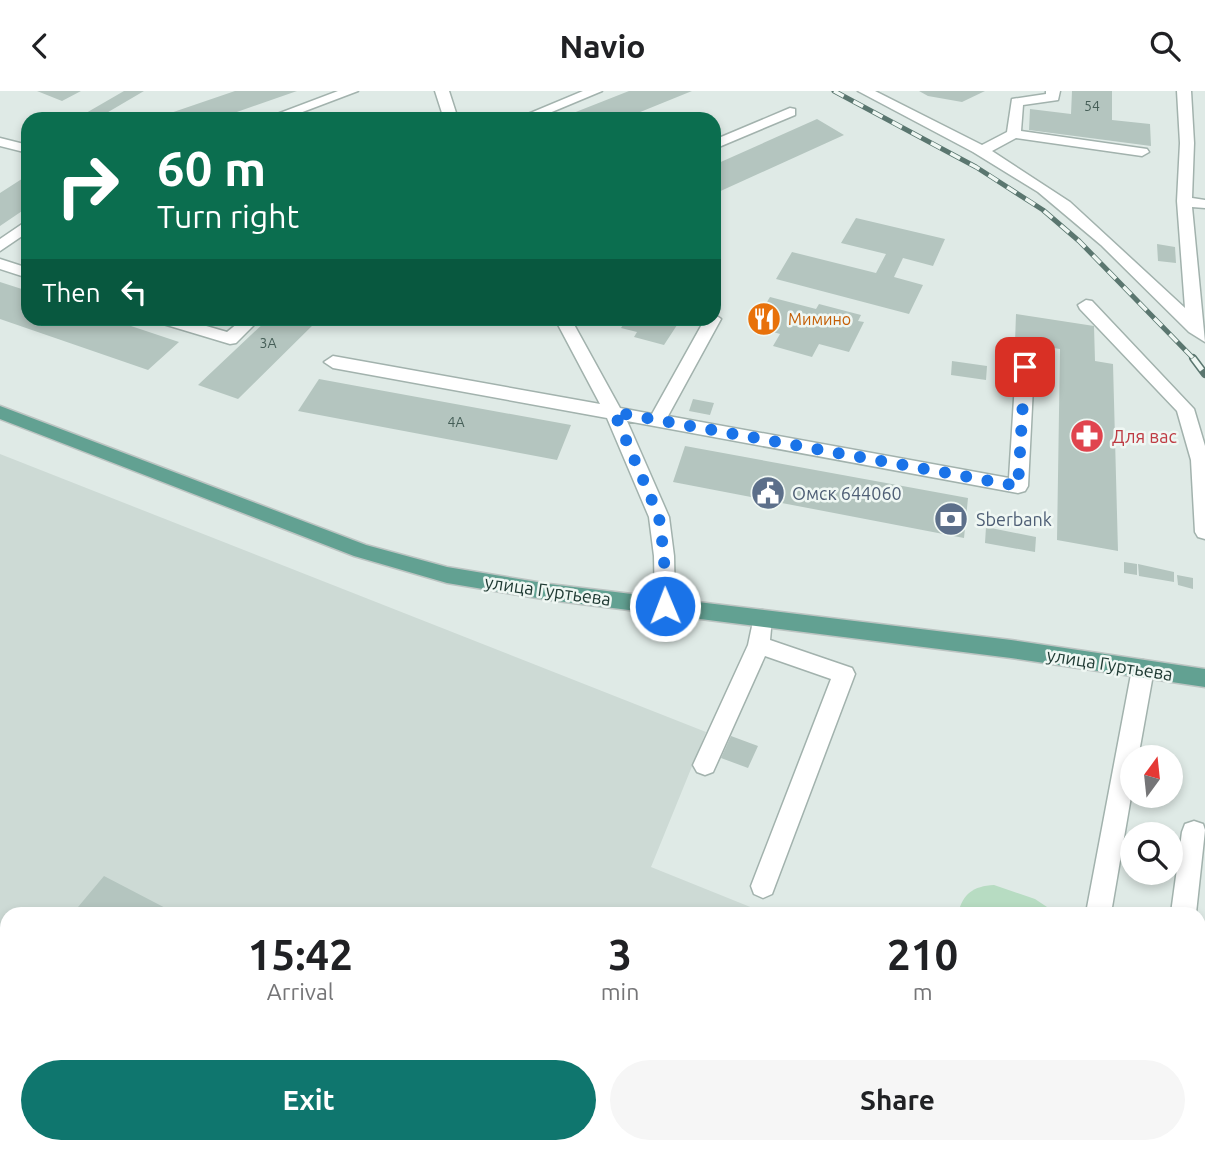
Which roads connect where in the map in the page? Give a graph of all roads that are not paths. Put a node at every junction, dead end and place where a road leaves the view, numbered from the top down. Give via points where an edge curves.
1 (351, 91) edge
2 (442, 91) edge
3 (595, 91) edge
4 (865, 91) edge
5 (1053, 91) edge
6 (1184, 91) edge
7 (291, 112) edge
8 (449, 112) edge
9 (541, 112) edge
10 (790, 112) dead end
11 (1014, 134) junction
12 (0, 142) edge
13 (721, 142) edge
14 (21, 147) edge
15 (21, 150) edge
16 (982, 151) junction
17 (1143, 152) dead end
18 (0, 162) edge
19 (1184, 201) junction
20 (1205, 204) edge
21 (21, 230) edge
22 (0, 246) edge
23 (0, 264) edge
24 (21, 271) edge
25 (1086, 306) dead end
26 (188, 326) edge
27 (244, 326) edge
28 (567, 326) edge
29 (709, 326) edge
30 (1200, 333) edge
31 (333, 362) dead end
32 (1025, 367) dead end
33 (0, 412) edge
34 (614, 412) junction
35 (657, 420) junction
36 (1205, 532) edge
37 (665, 606) junction
38 (762, 618) junction
39 (759, 645) junction
40 (1143, 669) junction
41 (1205, 678) edge
42 (705, 765) dead end
43 (1194, 832) dead end
44 (763, 886) dead end
45 (1099, 907) edge
46 (1184, 907) edge

1 - 7 street
2 - 8 street
3 - 9 street
4 - 16 street
5 - 11 street via 1053,97 1017,102
6 - 19 street via 1190,108
10 - 13 street
11 - 16 street
11 - 17 street
12 - 14 street
15 - 18 street
16 - 30 street via 1083,221
19 - 20 street
19 - 30 street
21 - 22 street
23 - 24 street
25 - 36 street via 1185,409 1200,460
26 - 27 street via 230,339
28 - 34 street
29 - 35 street
31 - 34 street
32 - 35 street via 1018,486
33 - 37 main road, улица Гуртьева via 361,551 447,575
34 - 35 street
34 - 37 street via 659,517
37 - 38 main road, улица Гуртьева
38 - 39 street
38 - 40 main road, улица Гуртьева
39 - 42 street
39 - 44 street via 844,674
40 - 41 main road, улица Гуртьева
40 - 45 street
43 - 46 street

